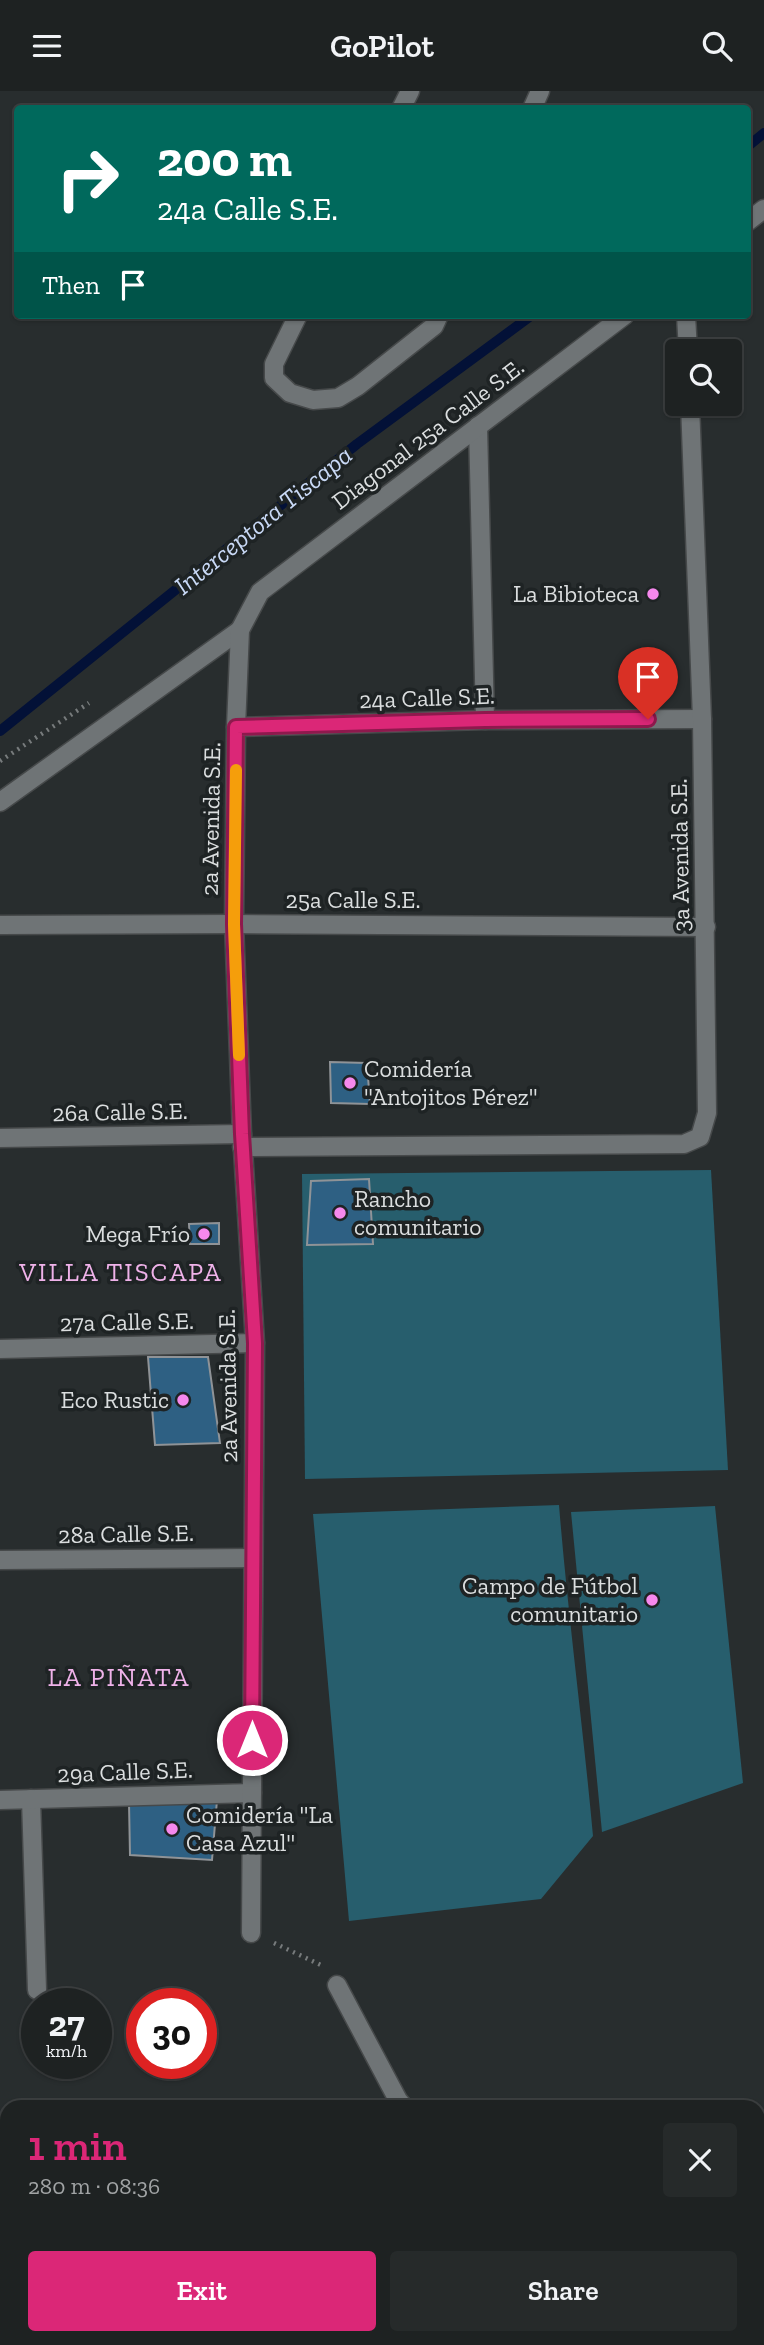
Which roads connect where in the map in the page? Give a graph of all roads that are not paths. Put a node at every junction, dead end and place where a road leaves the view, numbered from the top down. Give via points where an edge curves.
1 (296, 319) edge
2 (437, 319) edge
3 (620, 319) edge
4 (686, 319) edge
5 (687, 339) edge
6 (690, 416) edge
7 (478, 426) junction
8 (260, 592) joint
9 (240, 629) junction
10 (702, 719) junction
11 (485, 720) junction
12 (236, 727) junction
13 (0, 802) edge
14 (234, 924) junction
15 (0, 925) edge
16 (706, 927) junction
17 (700, 1137) joint
18 (0, 1138) edge
19 (242, 1141) junction
20 (255, 1343) junction
21 (0, 1349) edge
22 (253, 1558) junction
23 (0, 1560) edge
24 (252, 1793) junction
25 (31, 1799) junction
26 (0, 1800) edge
27 (251, 1933) road end
28 (337, 1985) road end
29 (37, 1988) edge
30 (398, 2100) edge

1 - 2 street via 274,364 274,378 290,393 313,400 338,398 358,386
3 - 7 street, Diagonal 25a Calle S.E.
4 - 5 street
6 - 10 street, 3a Avenida S.E.
7 - 8 street, Diagonal 25a Calle S.E.
7 - 11 street
8 - 9 street, 2a Avenida S.E.
9 - 12 street, 2a Avenida S.E.
9 - 13 street
10 - 11 street, 24a Calle S.E.
10 - 16 street, 3a Avenida S.E.
11 - 12 street, 24a Calle S.E.
12 - 14 street, 2a Avenida S.E.
14 - 15 street, 25a Calle S.E.
14 - 16 street, 25a Calle S.E.
14 - 19 street, 2a Avenida S.E.
16 - 17 street, 3a Avenida S.E. via 707,1113
17 - 19 street, 26a Calle S.E. via 684,1144
18 - 19 street, 26a Calle S.E.
19 - 20 street, 2a Avenida S.E.
20 - 21 street, 27a Calle S.E.
20 - 22 street, 2a Avenida S.E.
22 - 23 street, 28a Calle S.E.
22 - 24 street, 2a Avenida S.E.
24 - 25 street, 29a Calle S.E.
24 - 27 street, 2a Avenida S.E.
25 - 26 street, 29a Calle S.E.
25 - 29 street
28 - 30 street

